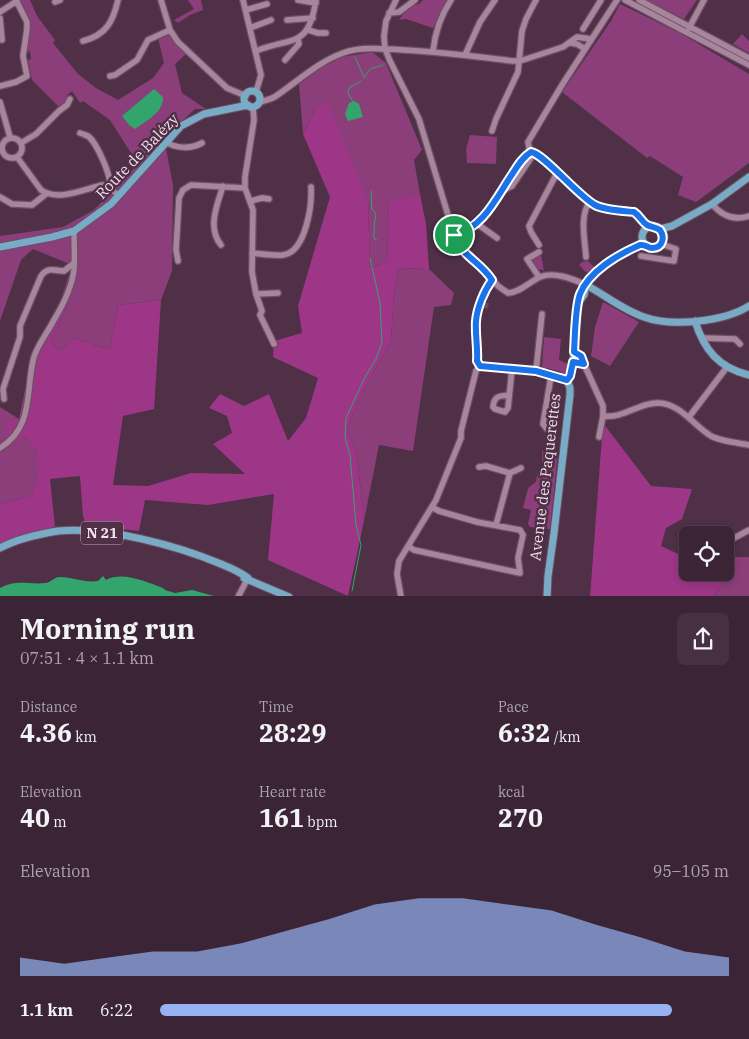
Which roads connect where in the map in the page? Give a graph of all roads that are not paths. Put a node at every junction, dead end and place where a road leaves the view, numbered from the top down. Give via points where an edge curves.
1 (17, 0) edge
2 (118, 0) edge
3 (161, 0) edge
4 (242, 0) edge
5 (298, 0) edge
6 (396, 0) edge
7 (415, 0) edge
8 (451, 0) edge
9 (495, 0) edge
10 (536, 0) edge
11 (601, 0) edge
12 (616, 0) edge
13 (625, 0) edge
14 (639, 0) edge
15 (704, 0) edge
16 (316, 1) edge
17 (267, 4) dead end
18 (246, 10) junction
19 (0, 12) edge
20 (389, 13) junction
21 (0, 18) edge
22 (313, 18) junction
23 (271, 20) dead end
24 (288, 20) dead end
25 (250, 28) junction
26 (583, 29) dead end
27 (688, 29) junction
28 (170, 30) junction
29 (308, 30) junction
30 (326, 33) dead end
31 (298, 39) junction
32 (2, 40) dead end
33 (591, 40) junction
34 (83, 41) dead end
35 (570, 44) junction
36 (385, 49) junction
37 (585, 49) junction
38 (256, 51) junction
39 (433, 51) junction
40 (465, 55) junction
41 (749, 58) edge
42 (285, 60) dead end
43 (520, 61) junction
44 (749, 66) edge
45 (110, 76) dead end
46 (0, 86) edge
47 (70, 99) dead end
48 (254, 100) junction
49 (0, 102) edge
50 (492, 131) dead end
51 (80, 133) dead end
52 (10, 137) junction
53 (166, 142) junction
54 (21, 143) junction
55 (202, 143) dead end
56 (1, 152) edge
57 (531, 152) junction
58 (17, 157) junction
59 (557, 173) junction
60 (748, 177) edge
61 (223, 186) junction
62 (310, 187) dead end
63 (110, 188) junction
64 (245, 188) junction
65 (46, 194) junction
66 (119, 196) junction
67 (0, 197) edge
68 (269, 199) dead end
69 (251, 201) junction
70 (590, 202) junction
71 (712, 204) junction
72 (749, 216) edge
73 (476, 223) junction
74 (647, 226) junction
75 (74, 231) junction
76 (663, 231) junction
77 (454, 235) junction
78 (496, 238) dead end
79 (641, 243) junction
80 (539, 244) dead end
81 (661, 244) junction
82 (221, 245) dead end
83 (0, 247) edge
84 (539, 252) dead end
85 (252, 253) junction
86 (641, 256) dead end
87 (586, 257) dead end
88 (178, 261) dead end
89 (74, 263) junction
90 (539, 277) junction
91 (492, 280) junction
92 (586, 285) junction
93 (278, 293) dead end
94 (256, 294) junction
95 (749, 306) edge
96 (542, 314) dead end
97 (695, 321) junction
98 (702, 338) junction
99 (274, 344) dead end
100 (740, 344) dead end
101 (574, 352) junction
102 (573, 362) junction
103 (584, 364) junction
104 (480, 366) junction
105 (727, 367) junction
106 (512, 369) junction
107 (536, 371) junction
108 (749, 375) edge
109 (551, 376) junction
110 (567, 380) junction
111 (509, 395) dead end
112 (4, 399) dead end
113 (603, 416) junction
114 (689, 417) junction
115 (547, 428) dead end
116 (599, 437) dead end
117 (749, 445) edge
118 (0, 448) edge
119 (479, 467) dead end
120 (521, 468) dead end
121 (510, 473) junction
122 (432, 507) junction
123 (496, 525) junction
124 (749, 530) edge
125 (734, 538) edge
126 (408, 546) junction
127 (0, 548) edge
128 (248, 578) junction
129 (238, 596) edge
130 (289, 596) edge
131 (401, 596) edge
132 (547, 596) edge

1 - 19 street
1 - 46 street via 26,22 24,56 27,76
2 - 34 street via 108,26 100,34
3 - 28 street
4 - 18 street
5 - 16 street
6 - 20 street
7 - 20 street via 399,12
8 - 39 street via 434,40
9 - 40 street via 480,22
10 - 43 street via 522,31
11 - 26 street
12 - 33 street
13 - 27 street
14 - 27 street
15 - 27 street
16 - 22 street
17 - 18 street
18 - 25 street
20 - 36 street via 384,29
21 - 32 street
22 - 24 street
22 - 29 street
23 - 25 street
25 - 38 street
27 - 41 street
27 - 44 street
28 - 45 street via 148,40 137,60
28 - 48 street via 178,42 227,88
29 - 30 street
29 - 31 street
31 - 38 street
31 - 42 street via 297,48
33 - 35 street via 577,37
33 - 37 street
35 - 37 street
35 - 43 street
36 - 39 street
36 - 48 street via 344,52 292,83 274,98
36 - 77 street via 419,119
37 - 57 street via 528,142
38 - 48 street via 261,74
39 - 40 street
40 - 43 street
43 - 50 street
47 - 54 street via 36,134
48 - 53 main road, Route de Balézy via 193,119
48 - 64 street
49 - 52 street
51 - 63 street via 88,136 97,149 111,180
52 - 54 street
52 - 56 street via 2,143
53 - 55 street via 182,148
53 - 66 main road, Route de Balézy
54 - 58 street via 21,153
56 - 58 street via 11,158
57 - 59 street via 539,155
57 - 73 street via 531,158 512,186 500,192
58 - 65 street
59 - 70 street
59 - 80 street via 531,220 531,232
60 - 71 main road
61 - 64 street
61 - 82 street via 214,212 216,238
61 - 88 street via 191,185 183,190 179,198
62 - 85 street via 307,221 294,251 285,255
63 - 65 street via 103,185 58,196
63 - 66 street
64 - 69 street
65 - 67 street via 32,205 12,204
66 - 75 main road, Route de Balézy
68 - 69 street
69 - 85 street
70 - 74 street via 596,206 634,212
70 - 87 street via 584,218
71 - 72 street via 730,217 740,219
71 - 76 main road
73 - 77 street
73 - 78 street
74 - 76 main road
74 - 79 main road
75 - 83 main road, Route de Balézy
75 - 89 street
76 - 81 main road
77 - 91 street via 464,253
79 - 81 main road via 652,248
79 - 92 main road via 607,263
81 - 86 street via 676,249 674,261
84 - 90 street via 528,259
85 - 94 street
89 - 112 street via 64,270 51,268 42,276 20,326 20,337 3,389
89 - 118 street via 66,296 34,359 27,409 16,434
90 - 91 street via 510,293
90 - 92 street via 561,276
91 - 104 street via 476,321 477,361
92 - 97 main road via 644,317
92 - 101 main road, Avenue des Paquerettes via 579,302
93 - 94 street
94 - 99 street via 262,311 260,315
95 - 97 main road via 730,315
96 - 107 street
97 - 98 main road
98 - 100 street via 735,339
98 - 105 main road via 713,356
101 - 102 main road, Avenue des Paquerettes
101 - 103 street via 581,356
102 - 103 street
102 - 110 main road, Avenue des Paquerettes
103 - 113 street via 603,406
104 - 106 street
104 - 122 street via 476,371 461,438
105 - 108 main road
105 - 114 street
106 - 107 street
106 - 111 street
107 - 109 street
109 - 110 street
109 - 115 street via 543,424
110 - 132 main road, Avenue des Paquerettes via 570,395
113 - 114 street via 611,417 659,403 670,405
113 - 116 street
114 - 117 street via 712,437
119 - 121 street
120 - 121 street
121 - 123 street
122 - 123 street
122 - 126 street
123 - 126 street via 520,530 520,574
124 - 125 street
126 - 131 street via 397,567
127 - 128 main road, N 21 via 59,531 78,531 141,539 197,554
128 - 129 street
128 - 130 main road, N 21

